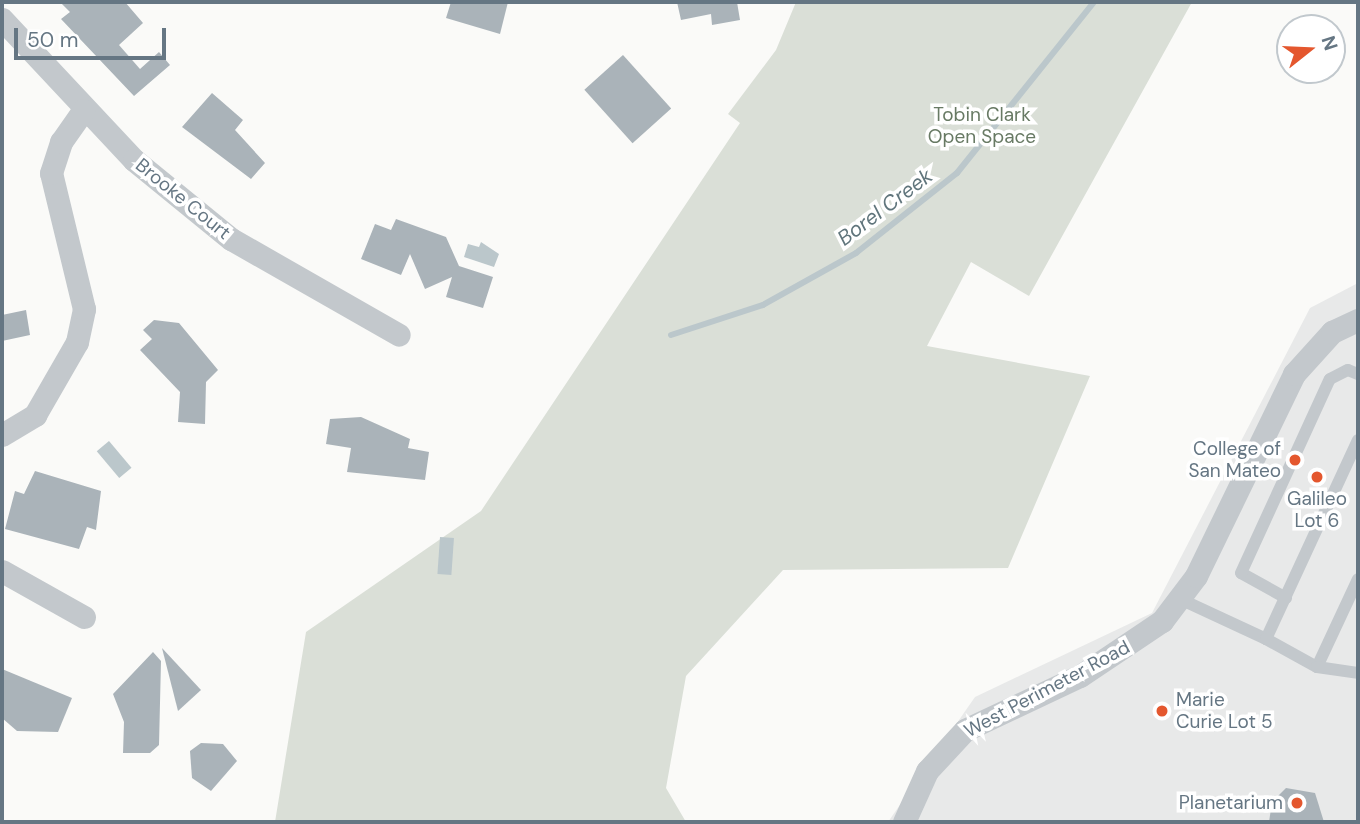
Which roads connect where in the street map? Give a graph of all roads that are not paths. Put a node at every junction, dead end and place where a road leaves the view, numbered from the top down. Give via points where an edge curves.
1 (2, 19) edge
2 (83, 110) junction
3 (1355, 319) edge
4 (399, 335) dead end
5 (1358, 374) edge
6 (2, 435) edge
7 (1358, 440) edge
8 (2, 571) edge
9 (1358, 579) edge
10 (1286, 598) junction
11 (1180, 599) junction
12 (84, 617) dead end
13 (1266, 639) junction
14 (1317, 667) junction
15 (1358, 673) edge
16 (904, 822) edge

1 - 2 street, Brooke Court
2 - 4 street, Brooke Court via 231,239
2 - 6 street via 65,133 51,173 54,208 84,309 77,342 35,415
3 - 11 street, West Perimeter Road via 1294,374
5 - 10 lane via 1348,370 1330,379 1241,573
7 - 10 lane
8 - 12 street
9 - 14 lane
10 - 13 lane
11 - 13 lane
11 - 16 street, West Perimeter Road via 1110,660 965,730 927,771
13 - 14 lane
14 - 15 lane

